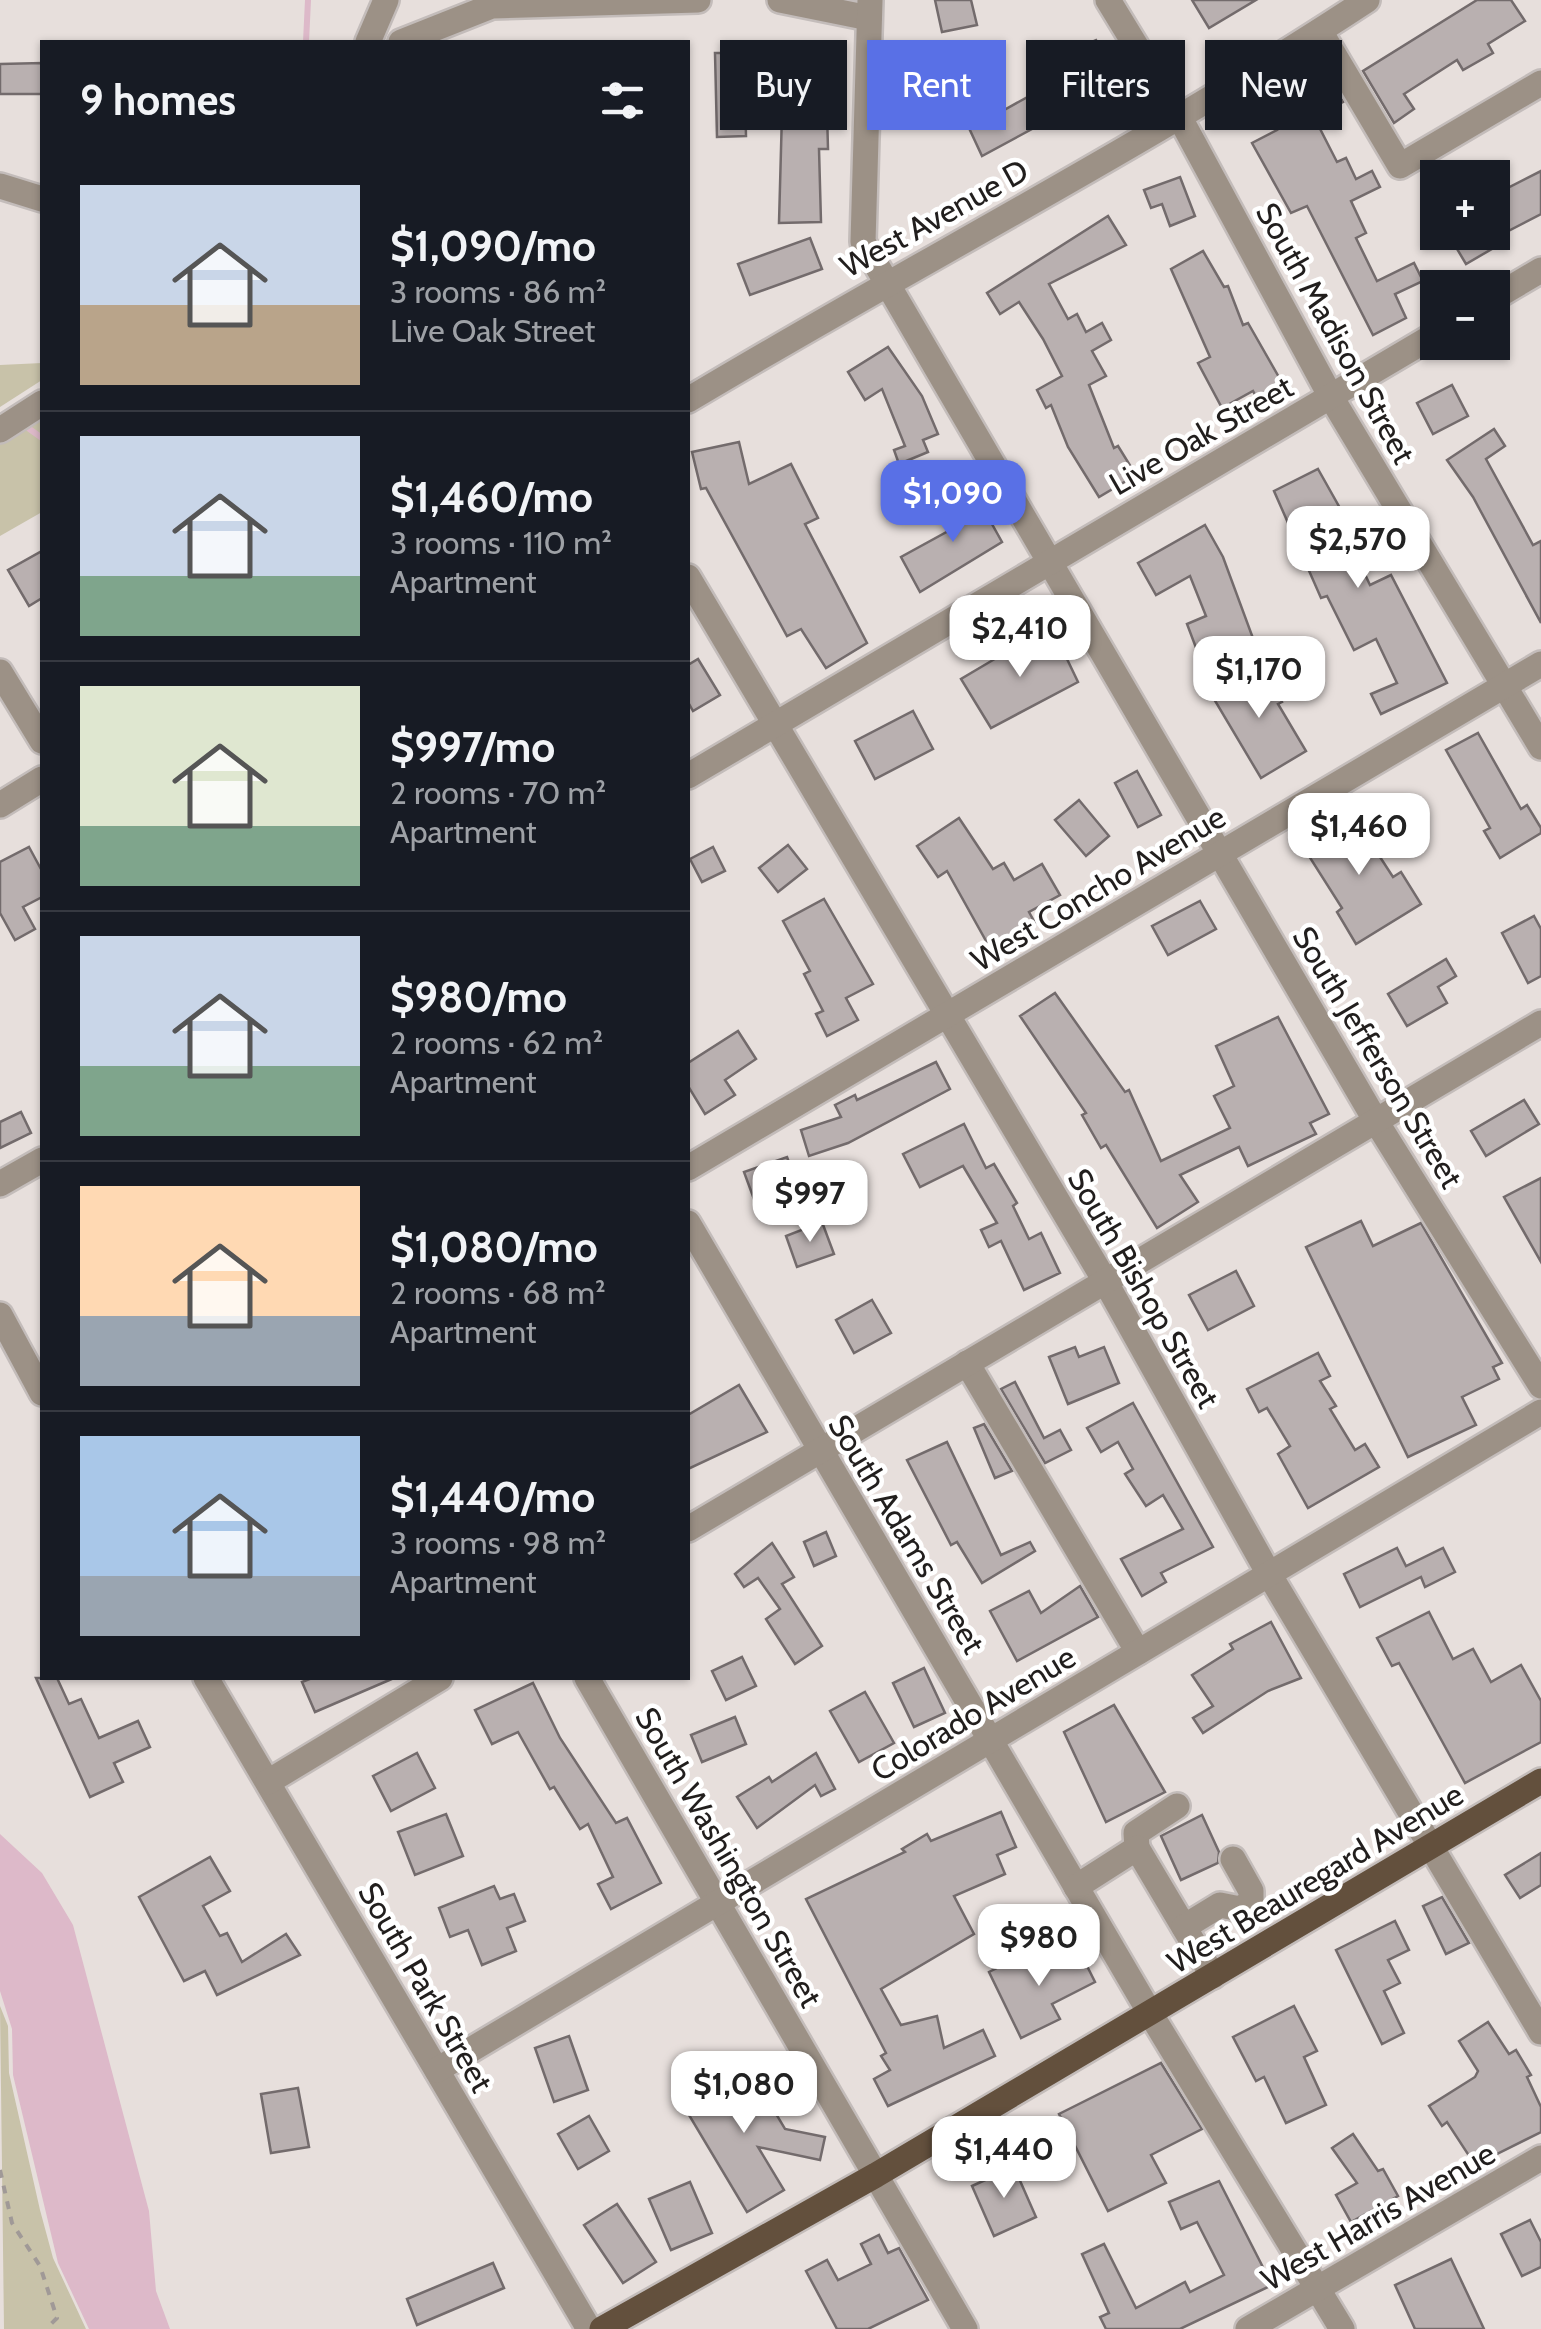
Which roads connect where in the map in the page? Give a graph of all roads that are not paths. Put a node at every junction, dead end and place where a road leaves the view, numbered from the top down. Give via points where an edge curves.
1 (386, 0) edge
2 (698, 0) edge
3 (780, 0) edge
4 (1108, 0) edge
5 (1367, 0) edge
6 (869, 9) edge
7 (1320, 31) junction
8 (369, 40) edge
9 (406, 40) edge
10 (1132, 40) edge
11 (1541, 82) edge
12 (1185, 115) edge
13 (1185, 127) edge
14 (1158, 130) edge
15 (0, 186) edge
16 (40, 198) edge
17 (1541, 270) edge
18 (889, 280) junction
19 (1510, 288) edge
20 (1420, 344) edge
21 (1331, 398) junction
22 (690, 399) edge
23 (40, 404) edge
24 (0, 430) edge
25 (1048, 560) junction
26 (690, 580) edge
27 (1541, 664) edge
28 (0, 672) edge
29 (1504, 686) junction
30 (774, 726) junction
31 (40, 738) edge
32 (1541, 747) edge
33 (690, 775) edge
34 (40, 779) edge
35 (0, 805) edge
36 (1220, 854) junction
37 (946, 1016) junction
38 (1541, 1023) edge
39 (1374, 1118) junction
40 (40, 1161) edge
41 (690, 1167) edge
42 (0, 1184) edge
43 (690, 1226) edge
44 (1104, 1280) junction
45 (0, 1315) edge
46 (967, 1362) junction
47 (1541, 1386) edge
48 (40, 1390) edge
49 (1541, 1412) edge
50 (820, 1451) junction
51 (690, 1528) edge
52 (1269, 1574) junction
53 (1138, 1652) junction
54 (207, 1680) edge
55 (437, 1680) edge
56 (588, 1680) edge
57 (991, 1740) junction
58 (1541, 1781) edge
59 (268, 1782) junction
60 (1177, 1806) dead end
61 (1138, 1848) junction
62 (1432, 1848) junction
63 (1234, 1859) dead end
64 (1076, 1887) junction
65 (718, 1903) junction
66 (1184, 1927) junction
67 (1213, 1976) junction
68 (1150, 2014) junction
69 (1541, 2032) edge
70 (438, 2070) junction
71 (1541, 2158) edge
72 (876, 2175) junction
73 (1318, 2288) junction
74 (589, 2329) edge
75 (602, 2329) edge
76 (965, 2329) edge
77 (1248, 2329) edge
78 (1342, 2329) edge

1 - 8 street
2 - 9 street via 492,6
3 - 6 street
4 - 10 street, South Madison Street
5 - 7 street, West Avenue D
6 - 18 street, South Jefferson Street via 863,242
7 - 11 street via 1400,166
7 - 12 street, West Avenue D
13 - 21 street, South Madison Street
14 - 18 street, West Avenue D
15 - 16 street
17 - 19 street
18 - 22 street, West Avenue D
18 - 25 street, South Jefferson Street
20 - 21 street, Live Oak Street
21 - 25 street, Live Oak Street
21 - 29 street, South Madison Street
23 - 24 street
25 - 30 street, Live Oak Street
25 - 36 street, South Jefferson Street
26 - 30 street, South Bishop Street
27 - 29 street, West Concho Avenue
28 - 31 street
29 - 32 street, South Madison Street
29 - 36 street, West Concho Avenue
30 - 33 street, Live Oak Street
30 - 37 street, South Bishop Street
34 - 35 street
36 - 37 street, West Concho Avenue
36 - 39 street, South Jefferson Street
37 - 41 street, West Concho Avenue
37 - 44 street, South Bishop Street
38 - 39 street
39 - 44 street
39 - 47 street, South Jefferson Street
40 - 42 street
43 - 50 street, South Adams Street
44 - 46 street
44 - 52 street, South Bishop Street
45 - 48 street
46 - 50 street
46 - 53 street
49 - 52 street, Colorado Avenue
50 - 51 street
50 - 57 street, South Adams Street
52 - 53 street, Colorado Avenue
52 - 62 street, South Bishop Street
53 - 57 street, Colorado Avenue
54 - 59 street, South Park Street
55 - 59 street
56 - 65 street, South Washington Street
57 - 64 street, South Adams Street
57 - 65 street, Colorado Avenue
58 - 62 main road, West Beauregard Avenue
59 - 70 street, South Park Street
60 - 61 street via 1136,1833
61 - 64 street
61 - 66 street
62 - 67 main road, West Beauregard Avenue
62 - 69 street, South Bishop Street
63 - 66 street via 1251,1902 1240,1909 1220,1904
64 - 68 street, South Adams Street
65 - 70 street, Colorado Avenue
65 - 72 street, South Washington Street
66 - 67 street
67 - 68 main road, West Beauregard Avenue
68 - 72 main road, West Beauregard Avenue
68 - 73 street, South Adams Street
70 - 74 street, South Park Street
71 - 73 street, West Harris Avenue
72 - 75 main road, West Beauregard Avenue
72 - 76 street, South Washington Street
73 - 77 street, West Harris Avenue
73 - 78 street, South Adams Street

